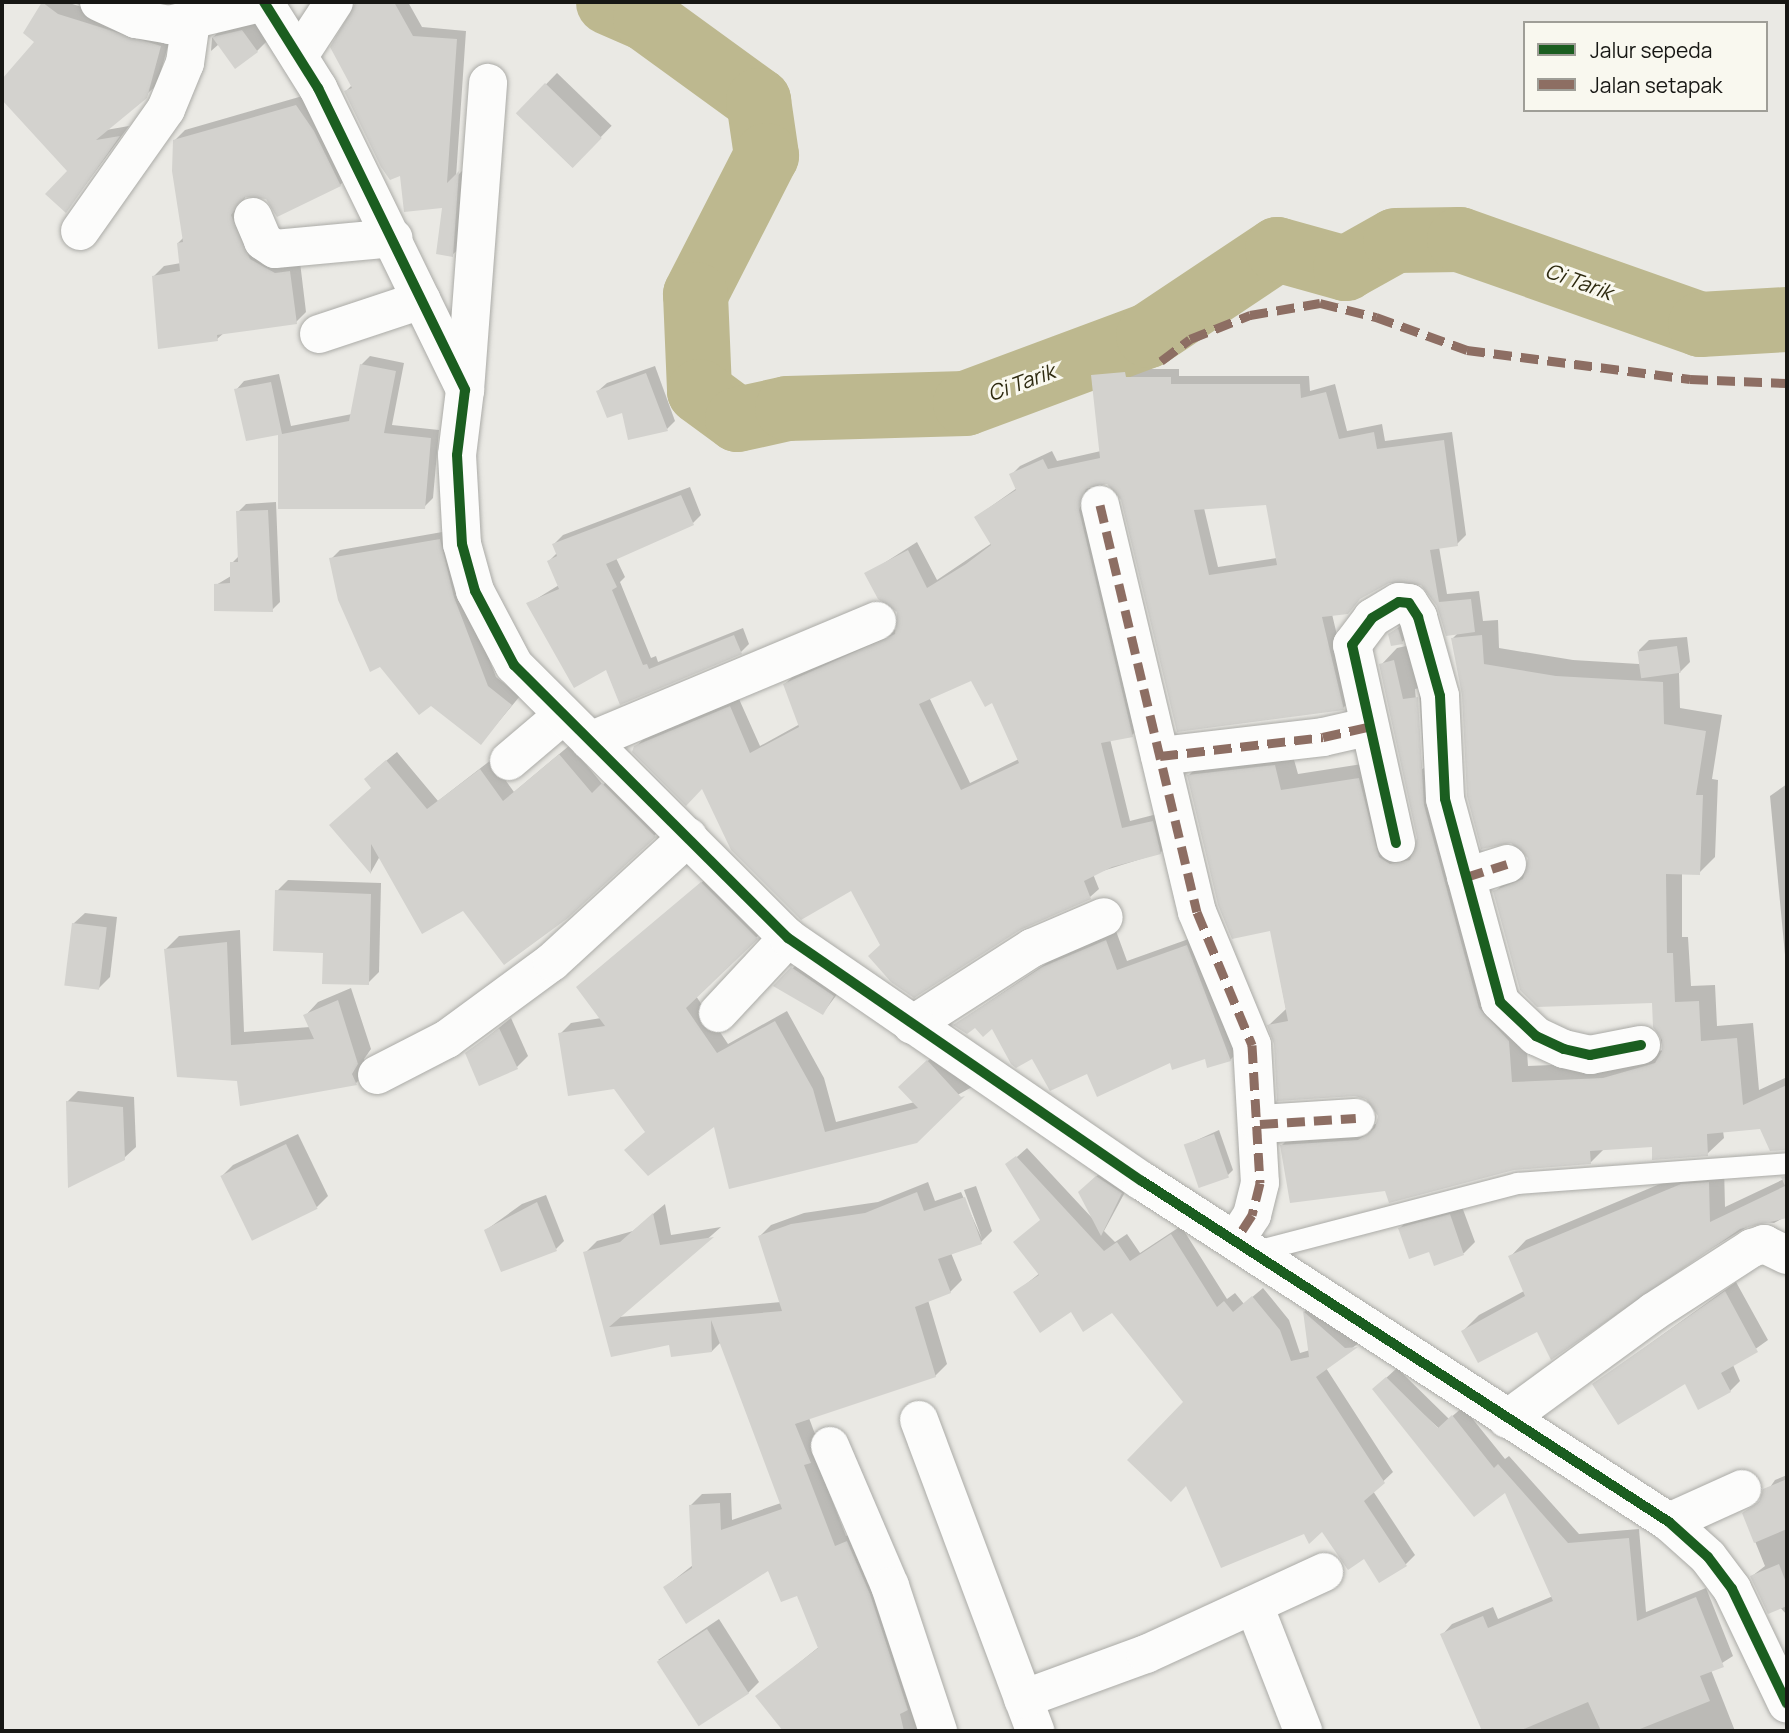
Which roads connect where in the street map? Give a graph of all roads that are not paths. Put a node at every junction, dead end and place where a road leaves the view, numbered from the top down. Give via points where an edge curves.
1 (99, 2) edge
2 (264, 2) edge
3 (334, 2) edge
4 (191, 21) junction
5 (300, 54) junction
6 (488, 83) dead end
7 (253, 217) dead end
8 (80, 231) dead end
9 (393, 238) junction
10 (427, 310) junction
11 (319, 334) dead end
12 (465, 390) junction
13 (1100, 505) dead end
14 (877, 621) dead end
15 (1367, 727) junction
16 (577, 728) junction
17 (1160, 756) junction
18 (509, 761) dead end
19 (688, 837) junction
20 (1396, 843) dead end
21 (1507, 864) dead end
22 (1466, 877) junction
23 (1104, 917) dead end
24 (788, 938) junction
25 (718, 1013) dead end
26 (912, 1025) junction
27 (1641, 1045) dead end
28 (377, 1075) dead end
29 (1356, 1118) dead end
30 (1260, 1124) junction
31 (1787, 1163) edge
32 (1244, 1247) junction
33 (1787, 1255) edge
34 (1507, 1419) junction
35 (919, 1420) dead end
36 (830, 1446) dead end
37 (1742, 1489) dead end
38 (1669, 1522) junction
39 (1324, 1572) dead end
40 (1254, 1605) junction
41 (1787, 1704) edge
42 (1029, 1715) edge
43 (938, 1731) edge
44 (1303, 1731) edge

1 - 4 street via 153,24
2 - 4 street
2 - 5 street
3 - 5 street
4 - 8 street via 185,63 166,109
5 - 9 street
6 - 12 street
7 - 9 street via 263,241 275,249
9 - 10 street
10 - 11 street
10 - 12 street
12 - 16 street via 456,496 475,592 514,664
13 - 17 street
14 - 16 street
15 - 17 street
15 - 20 street
15 - 22 street via 1352,645 1372,618 1399,602 1409,603 1418,617 1440,696 1445,799
16 - 18 street
16 - 19 street
17 - 30 street via 1197,912 1252,1045
19 - 24 street
19 - 28 street via 577,941 527,981 447,1038
21 - 22 street
22 - 27 street via 1500,1002 1512,1018 1536,1036 1591,1055
23 - 26 street via 1021,954
24 - 25 street
24 - 26 street
26 - 32 street
29 - 30 street
30 - 32 street via 1261,1183
31 - 32 lane via 1517,1184
32 - 34 street
33 - 34 street via 1763,1244 1752,1248 1653,1312
34 - 38 street
35 - 42 street
36 - 43 street via 880,1561
37 - 38 street
38 - 41 street via 1708,1557 1732,1589
39 - 40 street
40 - 42 street via 1130,1661
40 - 44 street

